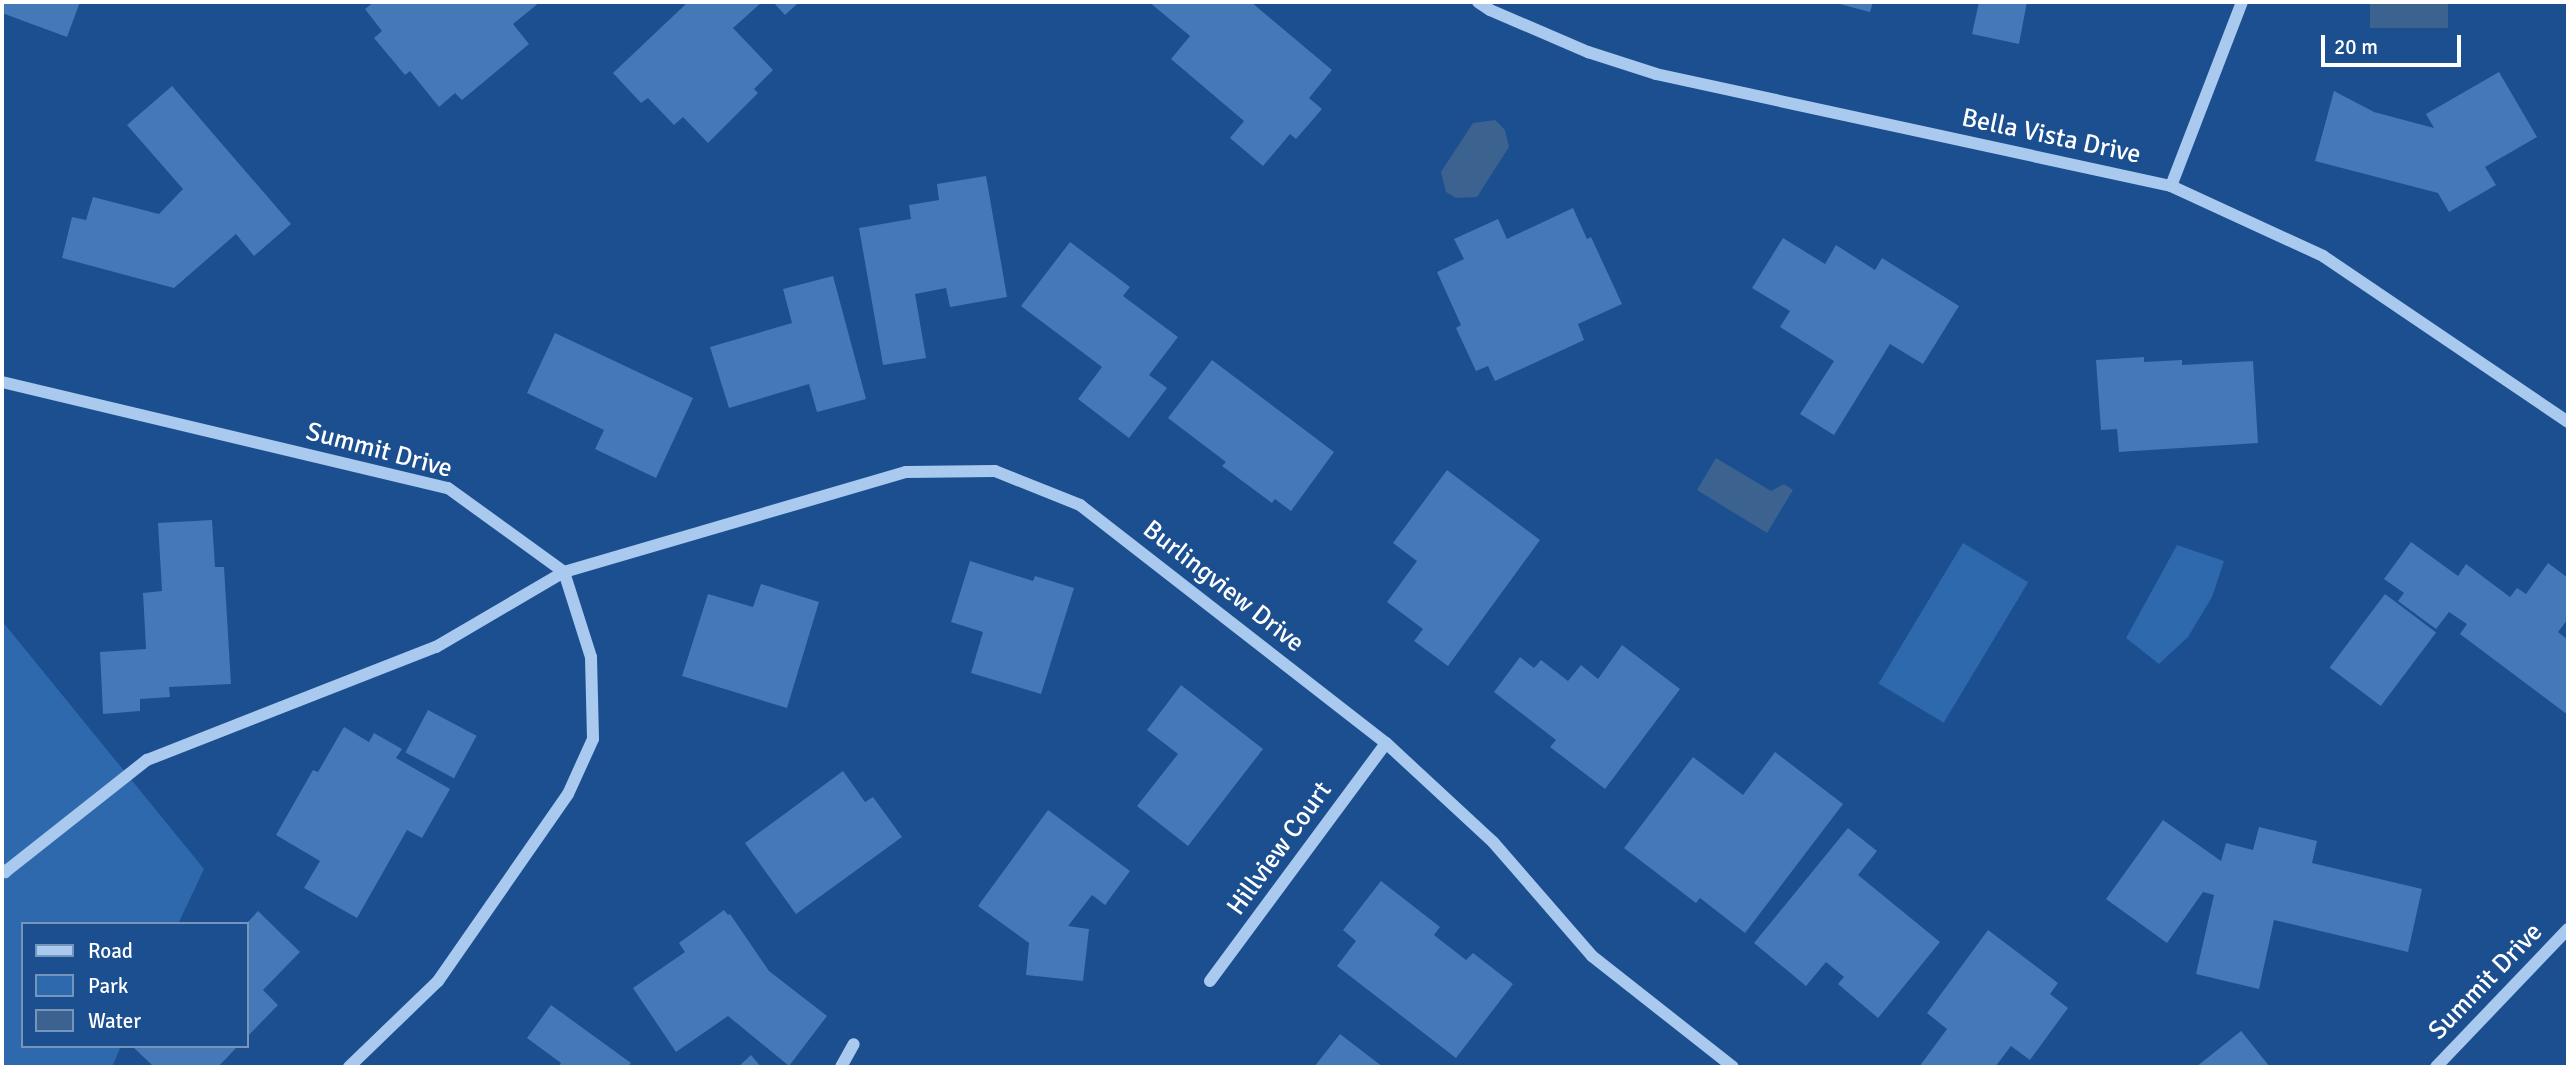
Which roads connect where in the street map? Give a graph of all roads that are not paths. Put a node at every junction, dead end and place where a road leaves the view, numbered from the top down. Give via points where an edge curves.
1 (1478, 2) edge
2 (2242, 2) edge
3 (2171, 186) junction
4 (2, 382) edge
5 (2568, 422) edge
6 (564, 572) junction
7 (1386, 743) junction
8 (2, 870) edge
9 (2568, 929) edge
10 (1210, 981) dead end
11 (854, 1044) dead end
12 (349, 1067) edge
13 (841, 1067) edge
14 (1733, 1067) edge
15 (2436, 1067) edge

1 - 3 street, Bella Vista Drive via 1588,52 1656,74
2 - 3 street
3 - 5 street, Bella Vista Drive via 2323,257
4 - 6 street, Summit Drive via 447,488
6 - 7 street, Burlingview Drive via 906,472 995,471 1080,505
6 - 8 street, Burlingview Drive via 436,647 147,760
6 - 12 street via 591,657 593,739 568,794 438,981
7 - 10 street, Hillview Court
7 - 14 street, Burlingview Drive via 1493,842 1592,956
9 - 15 street, Summit Drive
11 - 13 street

